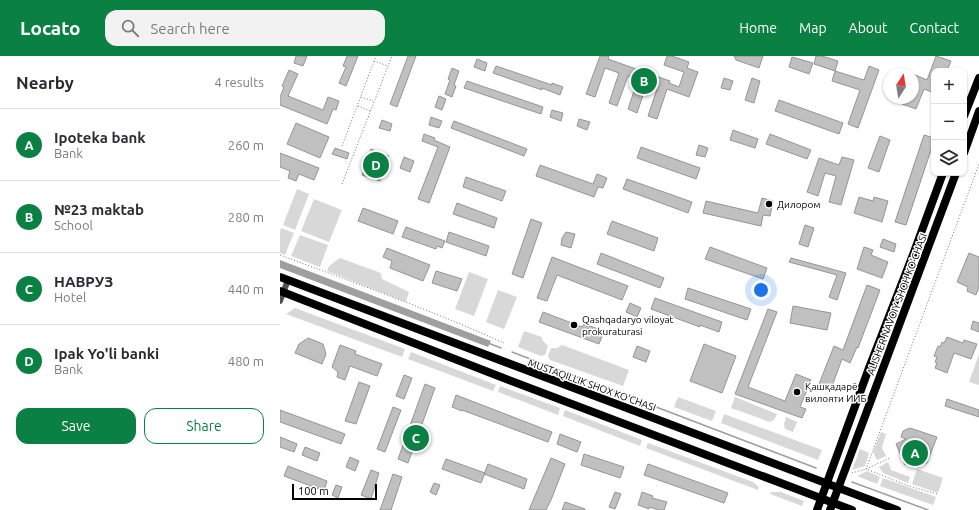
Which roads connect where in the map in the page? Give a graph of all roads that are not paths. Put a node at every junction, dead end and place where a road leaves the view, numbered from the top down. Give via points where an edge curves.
1 (979, 78) edge
2 (967, 108) edge
3 (979, 111) edge
4 (967, 144) edge
5 (942, 176) edge
6 (955, 176) edge
7 (940, 182) junction
8 (951, 186) junction
9 (284, 279) edge
10 (281, 295) edge
11 (827, 483) junction
12 (839, 487) junction
13 (821, 498) junction
14 (832, 506) edge
15 (818, 510) edge
16 (852, 510) edge
17 (898, 510) edge

1 - 2 main road
3 - 4 main road
5 - 7 main road, ALISHER NAVOIY SHOH KO'CHASI
6 - 8 main road, ALISHER NAVOIY SHOH KO'CHASI
7 - 8 street
7 - 11 main road, ALISHER NAVOIY SHOH KO'CHASI
8 - 12 main road, ALISHER NAVOIY SHOH KO'CHASI
9 - 10 street
9 - 11 main road, MUSTAQILLIK SHOX KO'CHASI
10 - 13 main road
11 - 12 main road, MUSTAQILLIK SHOX KO'CHASI
11 - 13 main road, ALISHER NAVOIY SHOH KO'CHASI
12 - 14 main road, ALISHER NAVOIY SHOH KO'CHASI
12 - 17 main road, MUSTAQILLIK SHOX KO'CHASI
13 - 14 main road
13 - 15 main road, ALISHER NAVOIY SHOH KO'CHASI
14 - 16 main road

